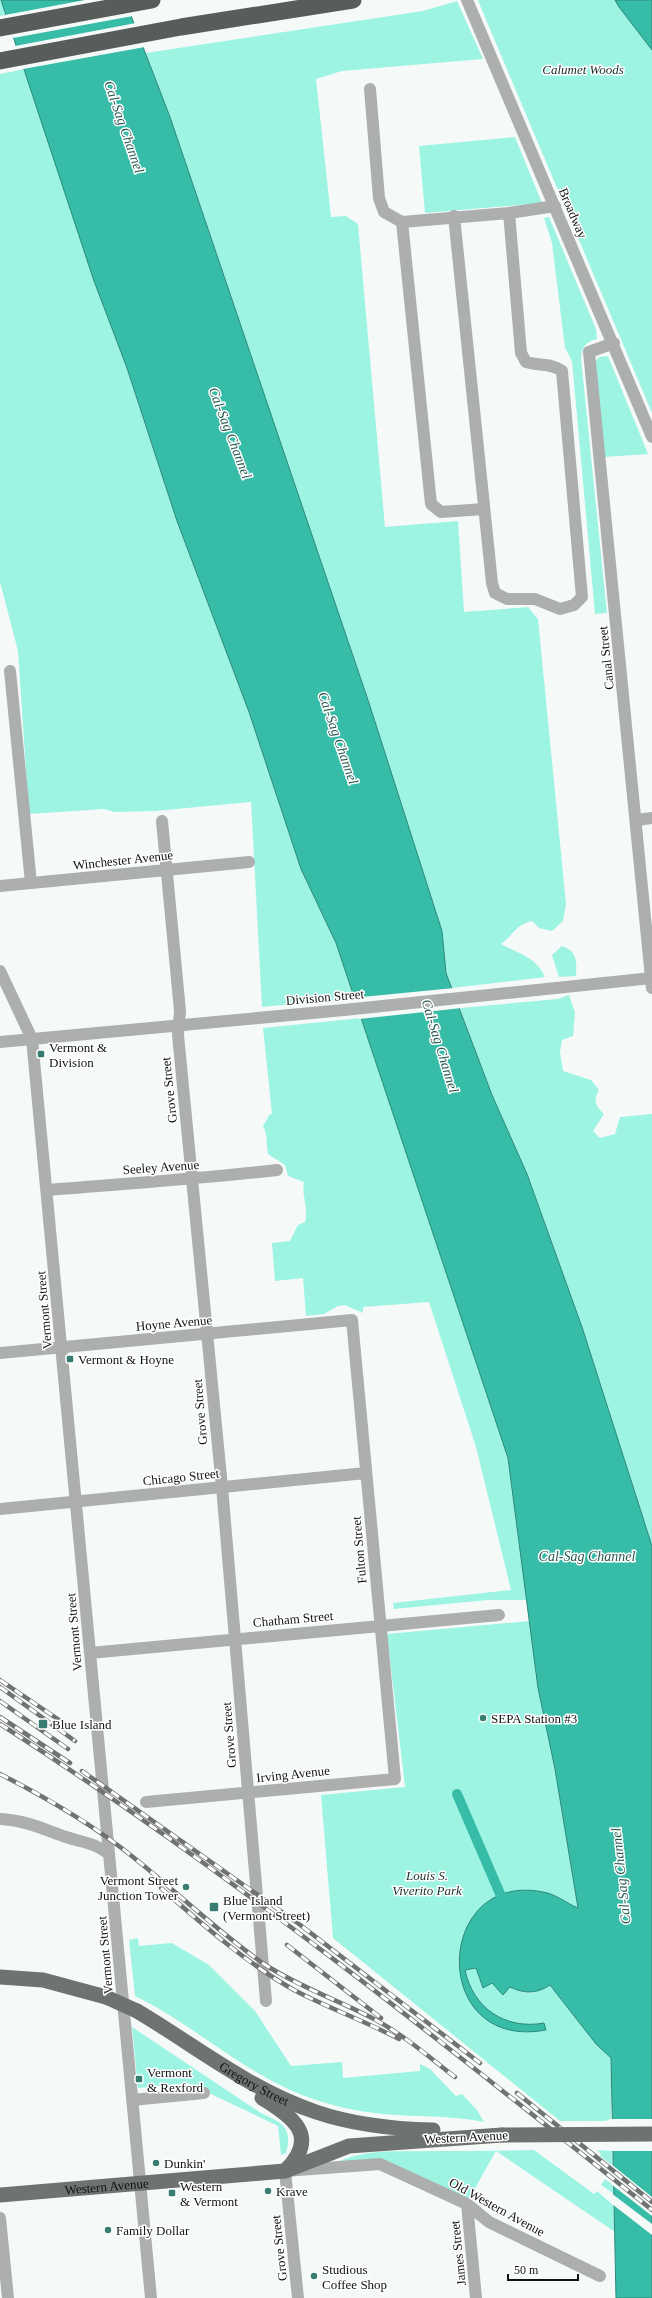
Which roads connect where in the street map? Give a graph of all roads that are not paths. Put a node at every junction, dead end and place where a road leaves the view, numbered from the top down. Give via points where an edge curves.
1 (152, 0) edge
2 (353, 0) edge
3 (467, 0) edge
4 (0, 28) edge
5 (0, 61) edge
6 (370, 89) dead end
7 (555, 206) junction
8 (509, 213) junction
9 (454, 216) junction
10 (402, 222) junction
11 (614, 343) junction
12 (652, 437) edge
13 (484, 509) junction
14 (10, 671) dead end
15 (652, 818) edge
16 (637, 820) junction
17 (162, 821) dead end
18 (249, 862) dead end
19 (166, 870) junction
20 (30, 883) junction
21 (0, 886) edge
22 (0, 971) edge
23 (652, 981) edge
24 (179, 1025) junction
25 (32, 1038) junction
26 (0, 1042) edge
27 (277, 1170) dead end
28 (192, 1179) junction
29 (47, 1190) junction
30 (352, 1320) joint
31 (207, 1334) junction
32 (61, 1347) junction
33 (0, 1353) edge
34 (366, 1473) junction
35 (222, 1487) junction
36 (76, 1502) junction
37 (0, 1509) edge
38 (499, 1615) dead end
39 (380, 1625) junction
40 (234, 1639) junction
41 (90, 1653) junction
42 (395, 1779) joint
43 (248, 1793) junction
44 (146, 1802) dead end
45 (0, 1820) edge
46 (109, 1854) junction
47 (0, 1977) edge
48 (266, 2001) dead end
49 (203, 2054) junction
50 (204, 2093) dead end
51 (132, 2100) junction
52 (460, 2134) junction
53 (652, 2134) edge
54 (502, 2135) joint
55 (380, 2164) joint
56 (285, 2171) junction
57 (140, 2184) junction
58 (0, 2195) edge
59 (467, 2204) junction
60 (0, 2218) edge
61 (600, 2276) dead end
62 (8, 2298) edge
63 (151, 2298) edge
64 (298, 2298) edge
65 (476, 2298) edge

1 - 4 highway
2 - 5 highway via 181,27
3 - 7 street, Broadway
6 - 10 street via 379,198 384,212
7 - 8 street
7 - 11 street, Broadway
8 - 9 street
8 - 13 street via 522,353 526,362 555,365 562,371 582,597 574,605 560,610 535,598 507,599 495,593
9 - 10 street
9 - 13 street
10 - 13 street via 431,504 441,512
11 - 12 street, Broadway
11 - 16 street, Canal Street via 589,352
14 - 20 street
15 - 16 street
16 - 23 street, Canal Street
17 - 19 street, Grove Street
18 - 19 street, Winchester Avenue
19 - 20 street, Winchester Avenue
19 - 24 street, Grove Street via 180,1011
20 - 21 street, Winchester Avenue
22 - 25 street, Vermont Street
23 - 24 street, Division Street
24 - 25 street, Division Street
24 - 28 street, Grove Street
25 - 26 street, Division Street
25 - 29 street, Vermont Street
27 - 28 street, Seeley Avenue
28 - 29 street, Seeley Avenue
28 - 31 street, Grove Street
29 - 32 street, Vermont Street
30 - 31 street, Hoyne Avenue
30 - 34 street, Fulton Street
31 - 32 street, Hoyne Avenue
31 - 35 street, Grove Street
32 - 33 street, Hoyne Avenue
32 - 36 street, Vermont Street
34 - 35 street, Chicago Street
34 - 39 street, Fulton Street
35 - 36 street, Chicago Street
35 - 40 street, Grove Street
36 - 37 street, Chicago Street
36 - 41 street, Vermont Street
38 - 39 street, Chatham Street
39 - 40 street, Chatham Street
39 - 42 street, Fulton Street
40 - 41 street, Chatham Street
40 - 43 street, Grove Street
41 - 46 street, Vermont Street
42 - 43 street, Irving Avenue
43 - 44 street, Irving Avenue
43 - 48 street, Grove Street
45 - 46 street via 32,1824 96,1845
46 - 51 street, Vermont Street
47 - 49 main road, Gregory Street, bridge via 43,1980 106,1997 137,2011
49 - 52 main road, Gregory Street via 251,2083 315,2112 385,2128
49 - 56 main road via 236,2081 295,2120 301,2140 292,2164
50 - 51 street
51 - 57 street, Vermont Street
52 - 54 main road, Gregory Street
52 - 56 main road, Western Avenue via 349,2146
53 - 54 main road, Western Avenue, bridge
55 - 56 street, Western Avenue
55 - 59 street, Old Western Avenue
56 - 57 main road, Western Avenue
56 - 64 street, Grove Street
57 - 58 main road, Western Avenue
57 - 63 street, Vermont Street
59 - 61 street, Old Western Avenue via 489,2222
59 - 65 street, James Street
60 - 62 street

